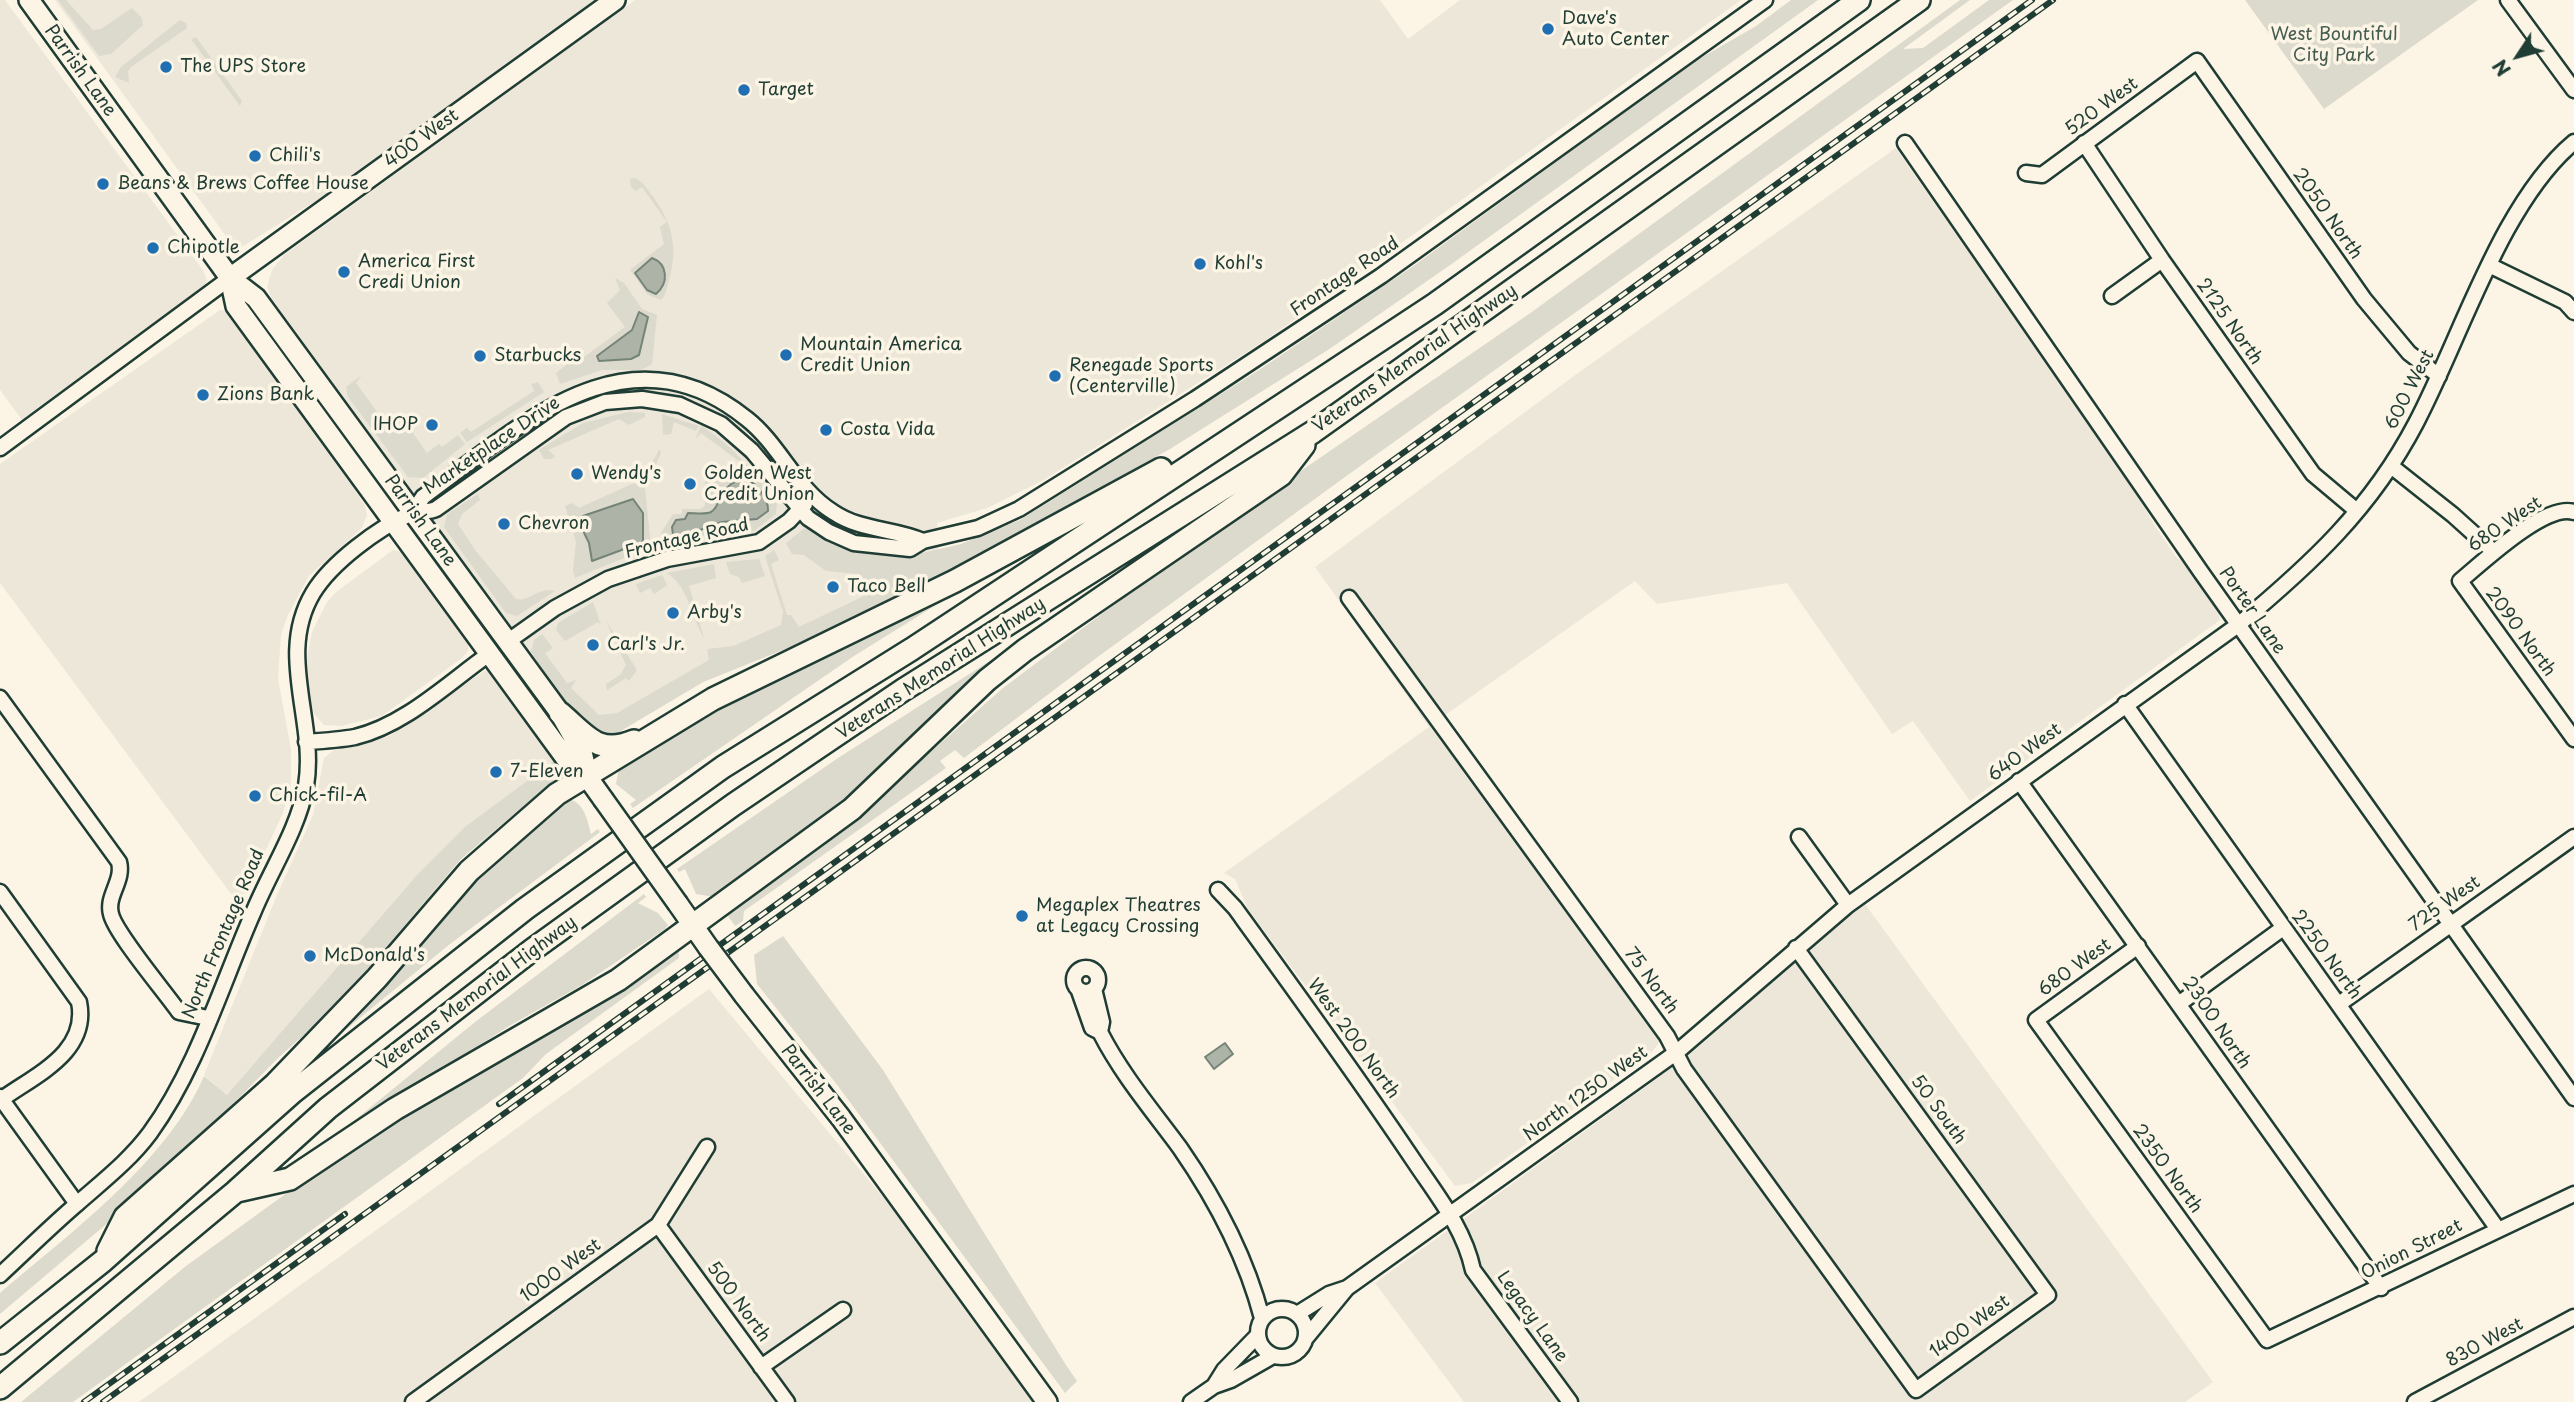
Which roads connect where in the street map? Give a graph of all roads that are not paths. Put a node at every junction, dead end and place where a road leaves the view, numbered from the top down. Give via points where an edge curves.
1 (29, 0) edge
2 (615, 0) edge
3 (1765, 0) edge
4 (1859, 0) edge
5 (1920, 0) edge
6 (2508, 0) edge
7 (2197, 61) joint
8 (2574, 90) edge
9 (2574, 142) edge
10 (1905, 143) dead end
11 (2084, 143) junction
12 (2026, 173) dead end
13 (2162, 260) junction
14 (2491, 266) junction
15 (230, 278) junction
16 (2112, 296) dead end
17 (2574, 312) edge
18 (2439, 376) junction
19 (1271, 411) junction
20 (1313, 432) junction
21 (0, 449) edge
22 (2391, 467) junction
23 (812, 496) junction
24 (800, 510) junction
25 (2357, 511) junction
26 (414, 512) junction
27 (2574, 512) edge
28 (393, 523) junction
29 (923, 541) junction
30 (2494, 552) junction
31 (2460, 581) joint
32 (1349, 598) dead end
33 (2238, 625) junction
34 (508, 642) junction
35 (489, 654) junction
36 (752, 679) junction
37 (0, 698) edge
38 (2125, 704) junction
39 (560, 713) junction
40 (2574, 739) edge
41 (306, 742) junction
42 (588, 778) junction
43 (2018, 781) junction
44 (1799, 837) dead end
45 (2574, 837) edge
46 (1218, 890) dead end
47 (0, 892) edge
48 (1848, 905) junction
49 (1836, 915) joint
50 (2451, 923) junction
51 (693, 926) junction
52 (2283, 928) junction
53 (2138, 946) junction
54 (1796, 948) junction
55 (1087, 990) dead end
56 (2180, 1003) junction
57 (2339, 1004) junction
58 (208, 1018) junction
59 (2036, 1020) joint
60 (1677, 1052) junction
61 (1, 1098) edge
62 (2574, 1098) edge
63 (707, 1147) dead end
64 (235, 1192) junction
65 (2574, 1194) edge
66 (77, 1204) junction
67 (1451, 1215) junction
68 (658, 1224) junction
69 (2497, 1228) junction
70 (103, 1261) junction
71 (0, 1275) edge
72 (1347, 1288) junction
73 (2381, 1288) junction
74 (1255, 1289) junction
75 (2048, 1295) joint
76 (1282, 1308) junction
77 (843, 1310) dead end
78 (1297, 1314) junction
79 (2574, 1317) edge
80 (1262, 1318) junction
81 (1257, 1336) junction
82 (1306, 1338) junction
83 (2267, 1340) joint
84 (0, 1343) edge
85 (1273, 1356) junction
86 (761, 1367) junction
87 (1213, 1386) junction
88 (0, 1388) edge
89 (1916, 1390) joint
90 (419, 1400) edge
91 (787, 1402) edge
92 (1047, 1402) edge
93 (1191, 1402) edge
94 (1570, 1402) edge
95 (2415, 1402) edge

1 - 15 main road, Parrish Lane
2 - 15 main road, 400 West
3 - 29 street, Frontage Road via 1381,276 1195,399 1019,509 978,528
4 - 19 highway, Veterans Memorial Highway via 1435,304
5 - 20 highway, Veterans Memorial Highway
6 - 8 street
7 - 11 street, 520 West
7 - 18 street, 2050 North via 2364,299 2409,353
9 - 14 street, 600 West via 2529,190
10 - 33 street, Porter Lane
11 - 12 street, 520 West via 2042,175
11 - 13 street, 2125 North
13 - 16 street
13 - 25 street, 2125 North via 2313,474
14 - 17 street via 2565,302
14 - 18 street, 600 West
15 - 21 street
15 - 26 main road, Parrish Lane via 256,298
15 - 28 main road, Parrish Lane via 236,306
18 - 22 street, 600 West
19 - 36 highway via 955,581
19 - 70 highway, Veterans Memorial Highway via 912,649 723,767 525,909 293,1092
20 - 51 highway via 1281,475 1025,650 987,680 852,809
20 - 64 highway, Veterans Memorial Highway via 903,690 733,805 532,950 328,1108
22 - 25 street, 600 West
22 - 30 street
23 - 24 street, Frontage Road
23 - 26 street, Marketplace Drive via 766,436 727,405 682,386 632,380 593,386 556,402 423,497
23 - 29 street via 858,525
24 - 26 street, Marketplace Drive via 752,451 720,424 680,405 630,399 605,402 566,417 432,511
24 - 29 street, Frontage Road via 818,526 854,543 909,549
24 - 34 street, Frontage Road via 758,542 667,559 608,579 555,608
25 - 33 street, 600 West via 2322,552
26 - 28 street, Marketplace Drive
26 - 34 main road, Parrish Lane
27 - 30 street, 680 West via 2543,518
28 - 35 main road, Parrish Lane
28 - 41 street, Marketplace Drive via 339,562 313,592 301,618 296,664
30 - 31 street, 680 West
31 - 40 street, 2090 North
32 - 60 street, 75 North
33 - 38 street, 640 West
33 - 50 street, Porter Lane
34 - 39 main road, Parrish Lane
35 - 41 street via 382,727 355,737
35 - 42 main road, Parrish Lane via 567,760
36 - 39 highway via 722,684 614,749 593,742
36 - 42 highway via 667,726
37 - 58 street via 119,862 121,870 110,904 114,923 179,1012
38 - 43 street, 640 West
38 - 52 street, 2250 North
39 - 42 main road, Parrish Lane via 582,752
41 - 58 street, North Frontage Road via 306,784 298,815
42 - 51 main road, Parrish Lane, bridge
42 - 70 highway via 557,794 469,871 377,978 275,1084 125,1217
43 - 48 street, 640 West
43 - 53 street, 2300 North
44 - 48 street
45 - 50 street, 725 West
46 - 67 street, West 200 North via 1396,1131
47 - 61 street via 79,1002 81,1029 69,1050
48 - 49 street, 640 West
49 - 54 street, North 1250 West
50 - 57 street, 725 West
50 - 62 street, Porter Lane
51 - 64 highway via 591,998 395,1109 290,1179
51 - 92 main road, Parrish Lane, bridge via 841,1118
52 - 56 street
52 - 57 street, 2250 North
53 - 56 street, 2300 North
53 - 59 street, 680 West
54 - 60 street, North 1250 West
54 - 75 street, 50 South
55 - 74 street via 1102,1022 1100,1032 1129,1082 1205,1186
56 - 73 street, 2300 North
57 - 69 street, 2250 North
58 - 66 street, North Frontage Road via 189,1067 150,1133
59 - 83 street, 2350 North
60 - 67 street, North 1250 West
60 - 89 street, 75 North via 1684,1069
61 - 66 street
63 - 68 street, 1000 West
64 - 88 highway, Veterans Memorial Highway
65 - 69 street, Onion Street
66 - 71 street, North Frontage Road
67 - 72 street, North 1250 West
67 - 94 street, Legacy Lane via 1468,1246 1474,1270
68 - 86 street, 500 North
68 - 90 street, 1000 West
69 - 73 street, Onion Street
70 - 84 highway, Veterans Memorial Highway
72 - 78 street, North 1250 West
72 - 82 street, North 1250 West
73 - 83 street, Onion Street
74 - 76 street
74 - 80 street
75 - 89 street, 1400 West
76 - 78 street
76 - 80 street
77 - 86 street
78 - 82 street via 1305,1324
79 - 95 street, 830 West
80 - 81 street
81 - 85 street
81 - 87 street
82 - 85 street via 1297,1352
85 - 87 street
86 - 91 street, 500 North
87 - 93 street

